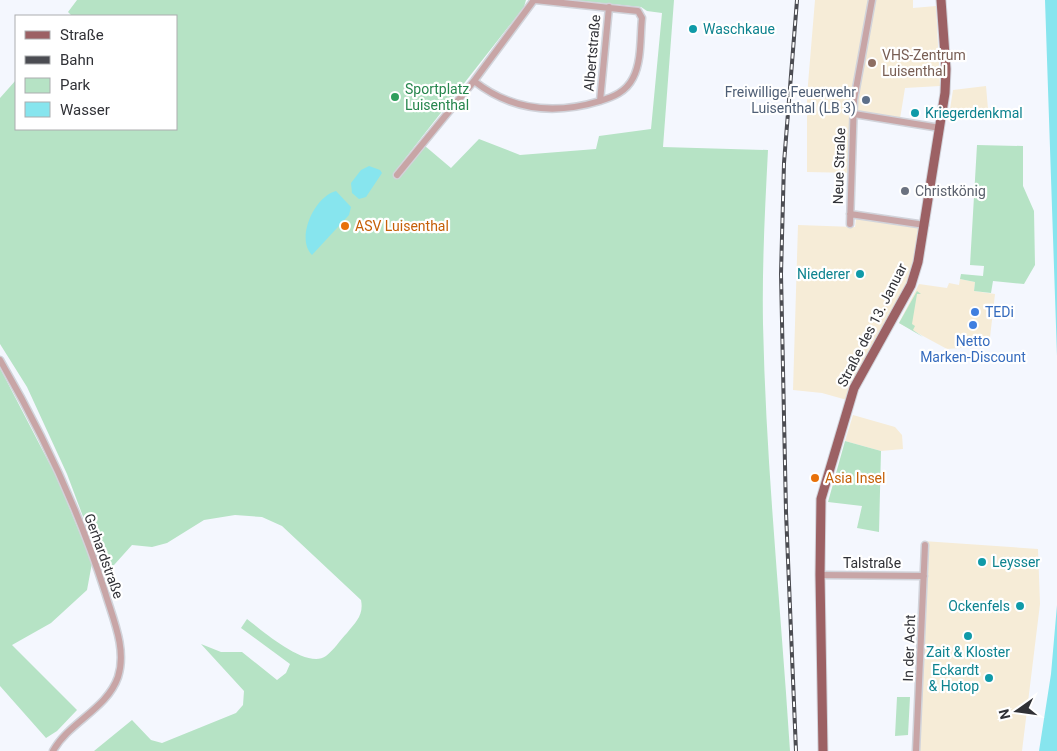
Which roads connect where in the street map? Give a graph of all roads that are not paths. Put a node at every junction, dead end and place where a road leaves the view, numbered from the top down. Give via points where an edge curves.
1 (534, 0) edge
2 (872, 0) edge
3 (940, 0) edge
4 (609, 7) junction
5 (474, 81) junction
6 (600, 101) junction
7 (854, 114) junction
8 (940, 128) junction
9 (397, 174) dead end
10 (850, 214) junction
11 (850, 224) dead end
12 (925, 225) junction
13 (0, 360) edge
14 (925, 545) dead end
15 (820, 575) junction
16 (924, 576) junction
17 (54, 751) edge
18 (823, 751) edge
19 (916, 751) edge

1 - 4 street, Albertstraße
1 - 5 street
2 - 7 street, Neue Straße
3 - 8 main road, Straße des 13. Januar via 946,80
4 - 6 street, Albertstraße
4 - 6 street, Albertstraße via 638,11 642,18 641,30 633,78 620,94
5 - 6 street, Albertstraße via 505,100 532,108 559,110
5 - 9 street
7 - 8 street
7 - 10 street, Neue Straße
8 - 12 main road, Straße des 13. Januar
10 - 11 street, Neue Straße
10 - 12 street, Neue Straße
12 - 15 main road, Straße des 13. Januar via 914,278 854,388 826,475 819,518
13 - 17 street, Gerhardstraße via 28,408 63,481 94,560 121,650 119,672 111,691 62,737
14 - 16 street, In der Acht
15 - 16 street, Talstraße
15 - 18 main road, Straße des 13. Januar
16 - 19 street, In der Acht

